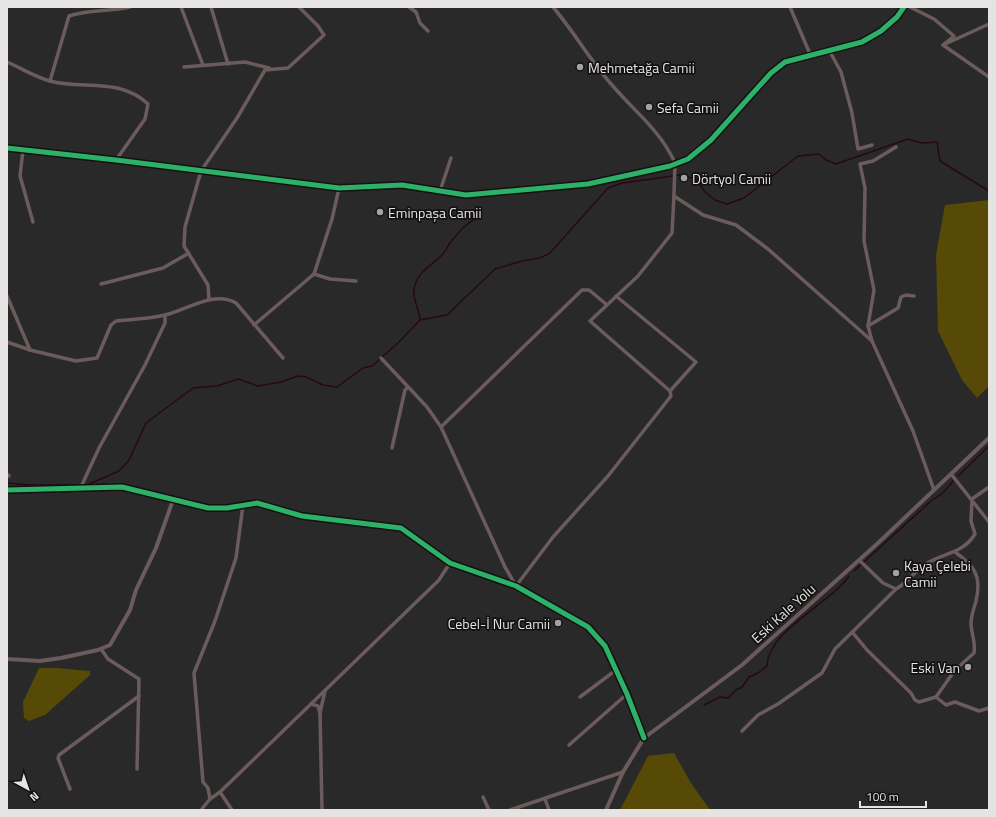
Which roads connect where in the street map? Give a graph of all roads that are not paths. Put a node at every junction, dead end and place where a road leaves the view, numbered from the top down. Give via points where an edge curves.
1 (130, 7) edge
2 (181, 7) edge
3 (211, 7) edge
4 (299, 7) edge
5 (409, 7) edge
6 (553, 7) edge
7 (790, 7) edge
8 (904, 7) edge
9 (910, 7) edge
10 (989, 24) edge
11 (428, 32) dead end
12 (943, 45) junction
13 (829, 50) junction
14 (810, 54) junction
15 (7, 62) edge
16 (228, 64) junction
17 (203, 65) junction
18 (184, 67) dead end
19 (270, 68) junction
20 (989, 77) edge
21 (50, 81) junction
22 (872, 145) dead end
23 (896, 147) dead end
24 (7, 148) edge
25 (23, 150) junction
26 (451, 158) dead end
27 (116, 160) junction
28 (675, 167) junction
29 (201, 170) junction
30 (339, 188) junction
31 (440, 191) junction
32 (674, 196) junction
33 (33, 222) dead end
34 (189, 253) junction
35 (314, 274) junction
36 (356, 281) dead end
37 (100, 284) dead end
38 (7, 296) edge
39 (616, 296) junction
40 (914, 296) dead end
41 (209, 299) junction
42 (606, 304) junction
43 (165, 315) junction
44 (254, 325) junction
45 (868, 326) junction
46 (872, 341) junction
47 (7, 342) edge
48 (30, 350) junction
49 (283, 358) dead end
50 (381, 358) dead end
51 (408, 386) junction
52 (670, 390) junction
53 (441, 427) junction
54 (989, 438) edge
55 (392, 448) dead end
56 (951, 474) junction
57 (989, 487) edge
58 (80, 489) junction
59 (7, 490) edge
60 (934, 490) junction
61 (972, 499) junction
62 (173, 500) junction
63 (243, 506) junction
64 (989, 522) edge
65 (955, 552) junction
66 (860, 561) junction
67 (450, 563) junction
68 (516, 586) junction
69 (896, 590) junction
70 (853, 633) junction
71 (101, 649) junction
72 (7, 659) edge
73 (616, 670) junction
74 (325, 691) junction
75 (627, 694) junction
76 (139, 696) junction
77 (580, 697) dead end
78 (936, 697) junction
79 (311, 704) junction
80 (989, 708) edge
81 (320, 713) junction
82 (742, 731) dead end
83 (644, 738) junction
84 (569, 745) dead end
85 (137, 769) dead end
86 (623, 772) junction
87 (70, 789) dead end
88 (220, 792) junction
89 (483, 797) dead end
90 (210, 799) junction
91 (545, 799) junction
92 (201, 810) edge
93 (232, 810) edge
94 (322, 810) edge
95 (488, 810) edge
96 (510, 810) edge
97 (549, 810) edge
98 (606, 810) edge

1 - 21 street via 80,12 69,16
2 - 17 street
3 - 16 street
4 - 19 street via 324,35 288,68
5 - 11 street via 416,12 420,23
6 - 28 street via 572,29 611,85 645,119 664,143
7 - 14 street
8 - 13 street via 881,31 862,42
9 - 12 street via 934,19 954,36
10 - 12 street
12 - 20 street
13 - 14 street
13 - 22 street via 841,72 858,149
14 - 28 street via 785,62 771,73 711,140
15 - 21 street
16 - 17 street
16 - 19 street via 245,62
17 - 18 street
19 - 29 street via 261,75 237,118
21 - 27 street via 128,90 148,104 145,119
23 - 45 street via 873,161 860,164 865,188 864,241 874,290
24 - 25 street
25 - 27 street
25 - 33 street via 20,176
26 - 31 street
27 - 29 street
28 - 31 street via 588,184 466,195
28 - 32 street
29 - 30 street
29 - 34 street via 184,227 184,246
30 - 31 street via 402,185
30 - 35 street
32 - 39 street via 672,233 638,276
32 - 46 street via 703,214 736,225 768,249
34 - 37 street via 163,268
34 - 41 street via 208,286
35 - 36 street via 330,279
35 - 44 street
38 - 48 street
39 - 42 street
39 - 52 street via 696,362
40 - 45 street via 902,297 898,308
41 - 43 street
41 - 44 street via 231,300
42 - 52 street via 590,322
42 - 53 street via 589,290 582,290
43 - 48 street via 116,322 111,325 97,358 76,360
43 - 58 street via 165,323 145,365 99,448
44 - 49 street
45 - 46 street
46 - 60 street via 913,431
47 - 48 street
50 - 51 street
51 - 53 street
51 - 55 street
52 - 68 street via 671,396 616,466 553,537
53 - 68 street
54 - 56 street, Eski Kale Yolu
56 - 60 street, Eski Kale Yolu
56 - 61 street
57 - 61 street
58 - 59 street
58 - 62 street via 122,487
60 - 66 street, Eski Kale Yolu
61 - 64 street
61 - 65 street via 971,521 975,534 971,541
62 - 63 street via 208,508
62 - 71 street via 130,610 110,645
63 - 67 street via 257,503 302,516 401,528
63 - 90 street via 236,558 194,673 203,782 208,788
65 - 69 street via 926,563
65 - 78 street via 973,567 978,578 978,593 971,622 974,653 955,670
66 - 69 street via 883,583
66 - 83 street, Eski Kale Yolu via 742,665
67 - 68 street
67 - 74 street via 438,580
68 - 73 street via 588,627 605,646
69 - 70 street
70 - 78 street via 915,700 919,702
70 - 82 street via 835,649 822,674 758,715
71 - 72 street via 40,661
71 - 76 street via 108,658 139,679
73 - 75 street
73 - 77 street
74 - 79 street
74 - 81 street
75 - 83 street
75 - 84 street
76 - 85 street
76 - 87 street via 59,754 58,758
78 - 80 street via 946,705 955,702 979,711
79 - 81 street via 318,706
79 - 88 street
81 - 94 street
83 - 86 street, Eski Kale Yolu
86 - 91 street
86 - 98 street, Eski Kale Yolu
88 - 90 street
88 - 93 street
89 - 95 street
90 - 92 street
91 - 96 street
91 - 97 street

